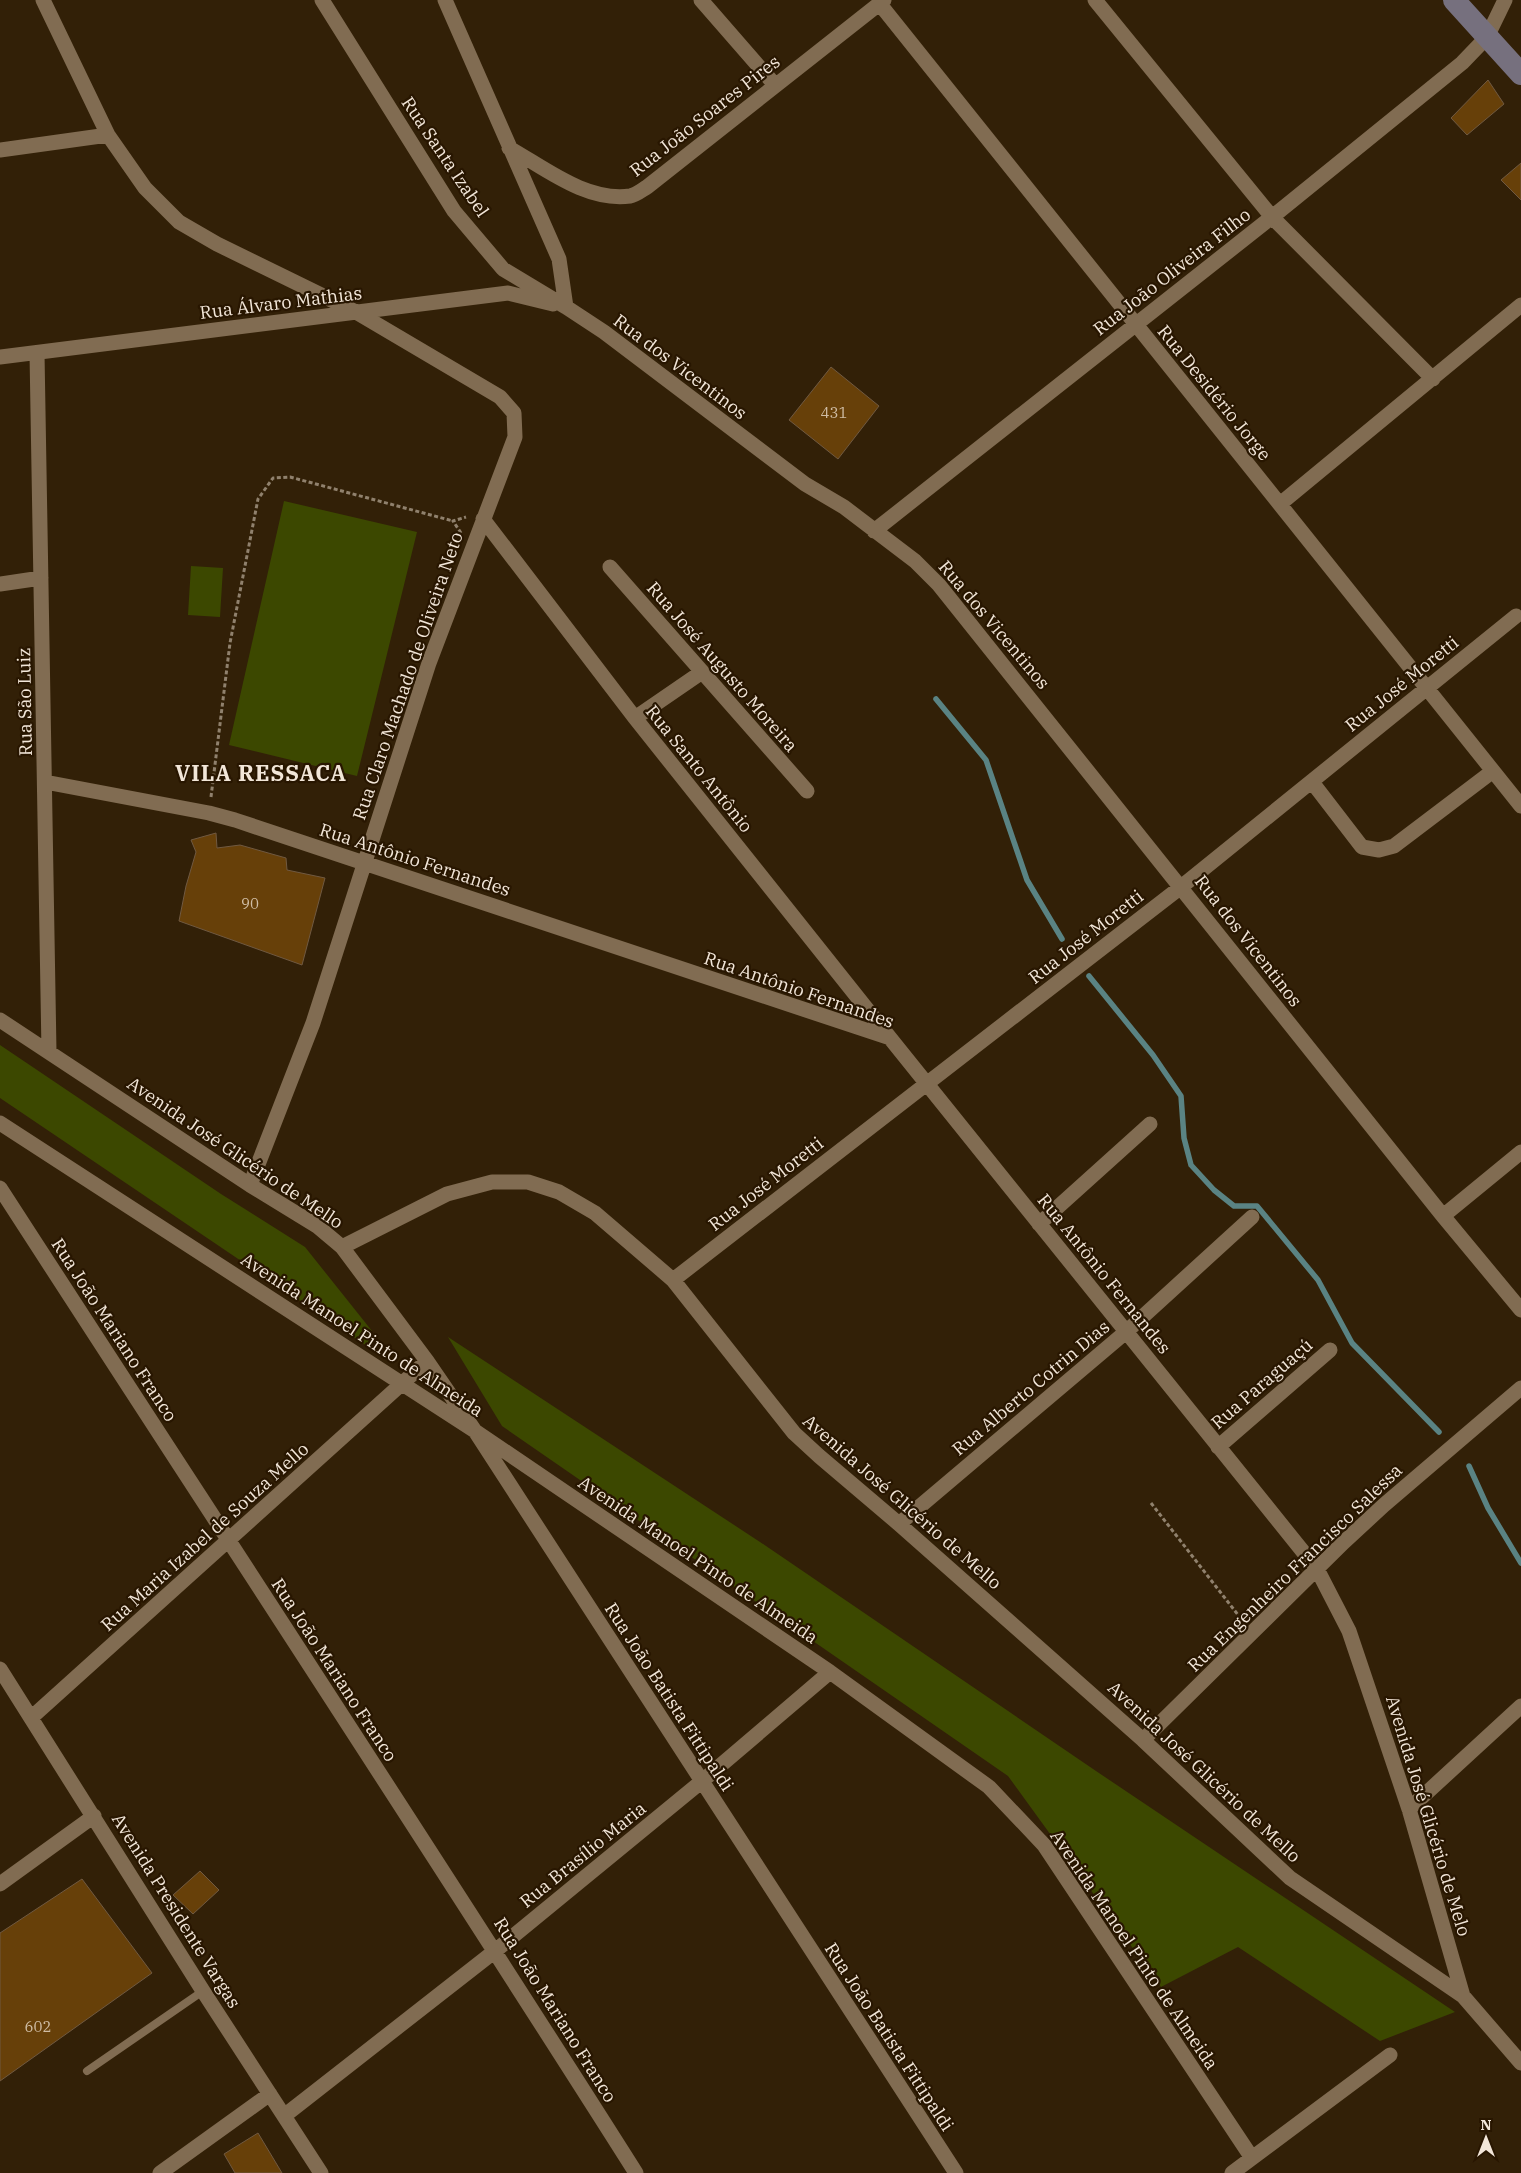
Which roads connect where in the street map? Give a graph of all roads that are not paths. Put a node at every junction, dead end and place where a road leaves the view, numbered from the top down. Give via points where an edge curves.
1 (43, 0) edge
2 (322, 0) edge
3 (445, 0) edge
4 (702, 0) edge
5 (1095, 0) edge
6 (1454, 0) edge
7 (1505, 0) edge
8 (881, 2) edge
9 (1487, 36) junction
10 (1521, 74) edge
11 (775, 85) junction
12 (108, 135) junction
13 (509, 148) junction
14 (0, 150) edge
15 (1272, 217) junction
16 (1521, 305) edge
17 (566, 307) junction
18 (356, 312) junction
19 (1135, 325) junction
20 (38, 353) junction
21 (0, 357) edge
22 (1433, 379) junction
23 (1280, 504) junction
24 (482, 519) junction
25 (874, 532) junction
26 (610, 567) dead end
27 (41, 578) junction
28 (0, 584) edge
29 (1516, 616) dead end
30 (702, 672) junction
31 (1426, 689) junction
32 (635, 718) junction
33 (1494, 771) junction
34 (45, 782) junction
35 (1312, 782) junction
36 (807, 791) dead end
37 (1521, 806) edge
38 (364, 862) junction
39 (1181, 887) junction
40 (0, 1020) edge
41 (890, 1038) junction
42 (49, 1052) junction
43 (928, 1083) junction
44 (0, 1123) edge
45 (1150, 1124) dead end
46 (1521, 1152) edge
47 (250, 1185) junction
48 (0, 1188) edge
49 (1443, 1216) junction
50 (1252, 1217) dead end
51 (1039, 1224) junction
52 (342, 1247) junction
53 (673, 1280) junction
54 (1521, 1310) edge
55 (1127, 1331) junction
56 (1330, 1350) dead end
57 (427, 1362) junction
58 (402, 1383) junction
59 (1521, 1388) edge
60 (476, 1431) junction
61 (1218, 1447) junction
62 (899, 1524) junction
63 (228, 1542) junction
64 (1316, 1569) junction
65 (0, 1669) edge
66 (830, 1672) junction
67 (1521, 1706) edge
68 (32, 1717) junction
69 (1143, 1740) junction
70 (701, 1782) junction
71 (1409, 1809) junction
72 (94, 1816) junction
73 (0, 1884) edge
74 (495, 1951) junction
75 (204, 1992) junction
76 (1463, 1996) junction
77 (1390, 2055) dead end
78 (1521, 2063) edge
79 (88, 2071) dead end
80 (270, 2094) junction
81 (284, 2116) junction
82 (1252, 2158) junction
83 (160, 2173) edge
84 (321, 2173) edge
85 (636, 2173) edge
86 (956, 2173) edge
87 (1232, 2173) edge

1 - 12 street, Rua Claro Machado de Oliveira Neto
2 - 17 street, Rua Santa Izabel via 454,211 503,269
3 - 13 street
4 - 11 street
5 - 15 street
6 - 9 main road
7 - 9 street, Rua João Oliveira Filho
8 - 11 street, Rua João Soares Pires
8 - 19 street, Rua Desidério Jorge
9 - 10 main road
9 - 15 street, Rua João Oliveira Filho via 1462,62
11 - 13 street, Rua João Soares Pires via 632,196 608,196 578,188
12 - 14 street
12 - 18 street, Rua Claro Machado de Oliveira Neto via 146,188 179,222 216,244
13 - 17 street via 559,259
15 - 19 street, Rua João Oliveira Filho
15 - 22 street
16 - 22 street
17 - 18 street, Rua Álvaro Mathias via 508,293
17 - 25 street, Rua dos Vicentinos
18 - 20 street, Rua Álvaro Mathias
18 - 24 street, Rua Claro Machado de Oliveira Neto via 500,397 514,413 515,437
19 - 23 street, Rua Desidério Jorge
19 - 25 street, Rua João Oliveira Filho
20 - 21 street, Rua Álvaro Mathias
20 - 27 street, Rua São Luiz
22 - 23 street
23 - 31 street, Rua Desidério Jorge
24 - 32 street, Rua Santo Antônio
24 - 38 street, Rua Claro Machado de Oliveira Neto via 429,663
25 - 39 street, Rua dos Vicentinos via 915,561 939,585
26 - 30 street, Rua José Augusto Moreira
27 - 28 street
27 - 34 street, Rua São Luiz
29 - 31 street, Rua José Moretti
30 - 32 street
30 - 36 street, Rua José Augusto Moreira
31 - 33 street, Rua Desidério Jorge
31 - 35 street, Rua José Moretti
32 - 41 street, Rua Santo Antônio
33 - 35 street via 1394,846 1379,850 1362,847
33 - 37 street, Rua Desidério Jorge
34 - 38 street, Rua Antônio Fernandes via 209,813
34 - 42 street, Rua São Luiz
35 - 39 street, Rua José Moretti
38 - 41 street, Rua Antônio Fernandes
38 - 47 street, Rua Claro Machado de Oliveira Neto via 313,1023
39 - 43 street, Rua José Moretti
39 - 49 street, Rua dos Vicentinos
40 - 42 street, Avenida José Glicério de Mello
41 - 43 street, Rua Antônio Fernandes
42 - 47 street, Avenida José Glicério de Mello
43 - 51 street, Rua Antônio Fernandes
43 - 53 street, Rua José Moretti
44 - 58 street, Avenida Manoel Pinto de Almeida
45 - 51 street
46 - 49 street
47 - 52 street, Avenida José Glicério de Mello via 317,1226
48 - 63 street, Rua João Mariano Franco
49 - 54 street, Rua dos Vicentinos
50 - 55 street, Rua Alberto Cotrin Dias
51 - 55 street, Rua Antônio Fernandes
52 - 53 street, Avenida José Glicério de Mello via 447,1194 492,1182 528,1182 559,1192 595,1213
52 - 57 street, Rua João Batista Fittipaldi
53 - 62 street, Avenida José Glicério de Mello via 794,1433
55 - 61 street, Rua Antônio Fernandes
55 - 62 street, Rua Alberto Cotrin Dias
56 - 61 street, Rua Paraguaçú
57 - 58 street, Rua Maria Izabel de Souza Mello
57 - 60 street, Rua João Batista Fittipaldi
58 - 60 street, Avenida Manoel Pinto de Almeida
58 - 63 street, Rua Maria Izabel de Souza Mello
59 - 64 street, Rua Engenheiro Francisco Salessa via 1384,1505
60 - 66 street, Avenida Manoel Pinto de Almeida
60 - 70 street, Rua João Batista Fittipaldi
61 - 64 street, Rua Antônio Fernandes
62 - 69 street, Avenida José Glicério de Mello
63 - 68 street, Rua Maria Izabel de Souza Mello
63 - 74 street, Rua João Mariano Franco
64 - 69 street, Rua Engenheiro Francisco Salessa
64 - 71 street, Avenida José Glicério de Melo via 1349,1631
65 - 68 street, Avenida Presidente Vargas
66 - 70 street, Rua Brasílio Maria
66 - 82 street, Avenida Manoel Pinto de Almeida via 989,1787 1044,1846
67 - 71 street
68 - 72 street, Avenida Presidente Vargas
69 - 76 street, Avenida José Glicério de Mello via 1290,1878
70 - 74 street, Rua Brasílio Maria
70 - 86 street, Rua João Batista Fittipaldi
71 - 76 street, Avenida José Glicério de Melo
72 - 73 street
72 - 75 street, Avenida Presidente Vargas
74 - 81 street, Rua Brasílio Maria
74 - 85 street, Rua João Mariano Franco
75 - 79 lane
75 - 80 street, Avenida Presidente Vargas
76 - 78 street, Avenida José Glicério de Melo
77 - 82 street
80 - 81 street, Avenida Presidente Vargas
80 - 83 street
81 - 84 street, Avenida Presidente Vargas
82 - 87 street

